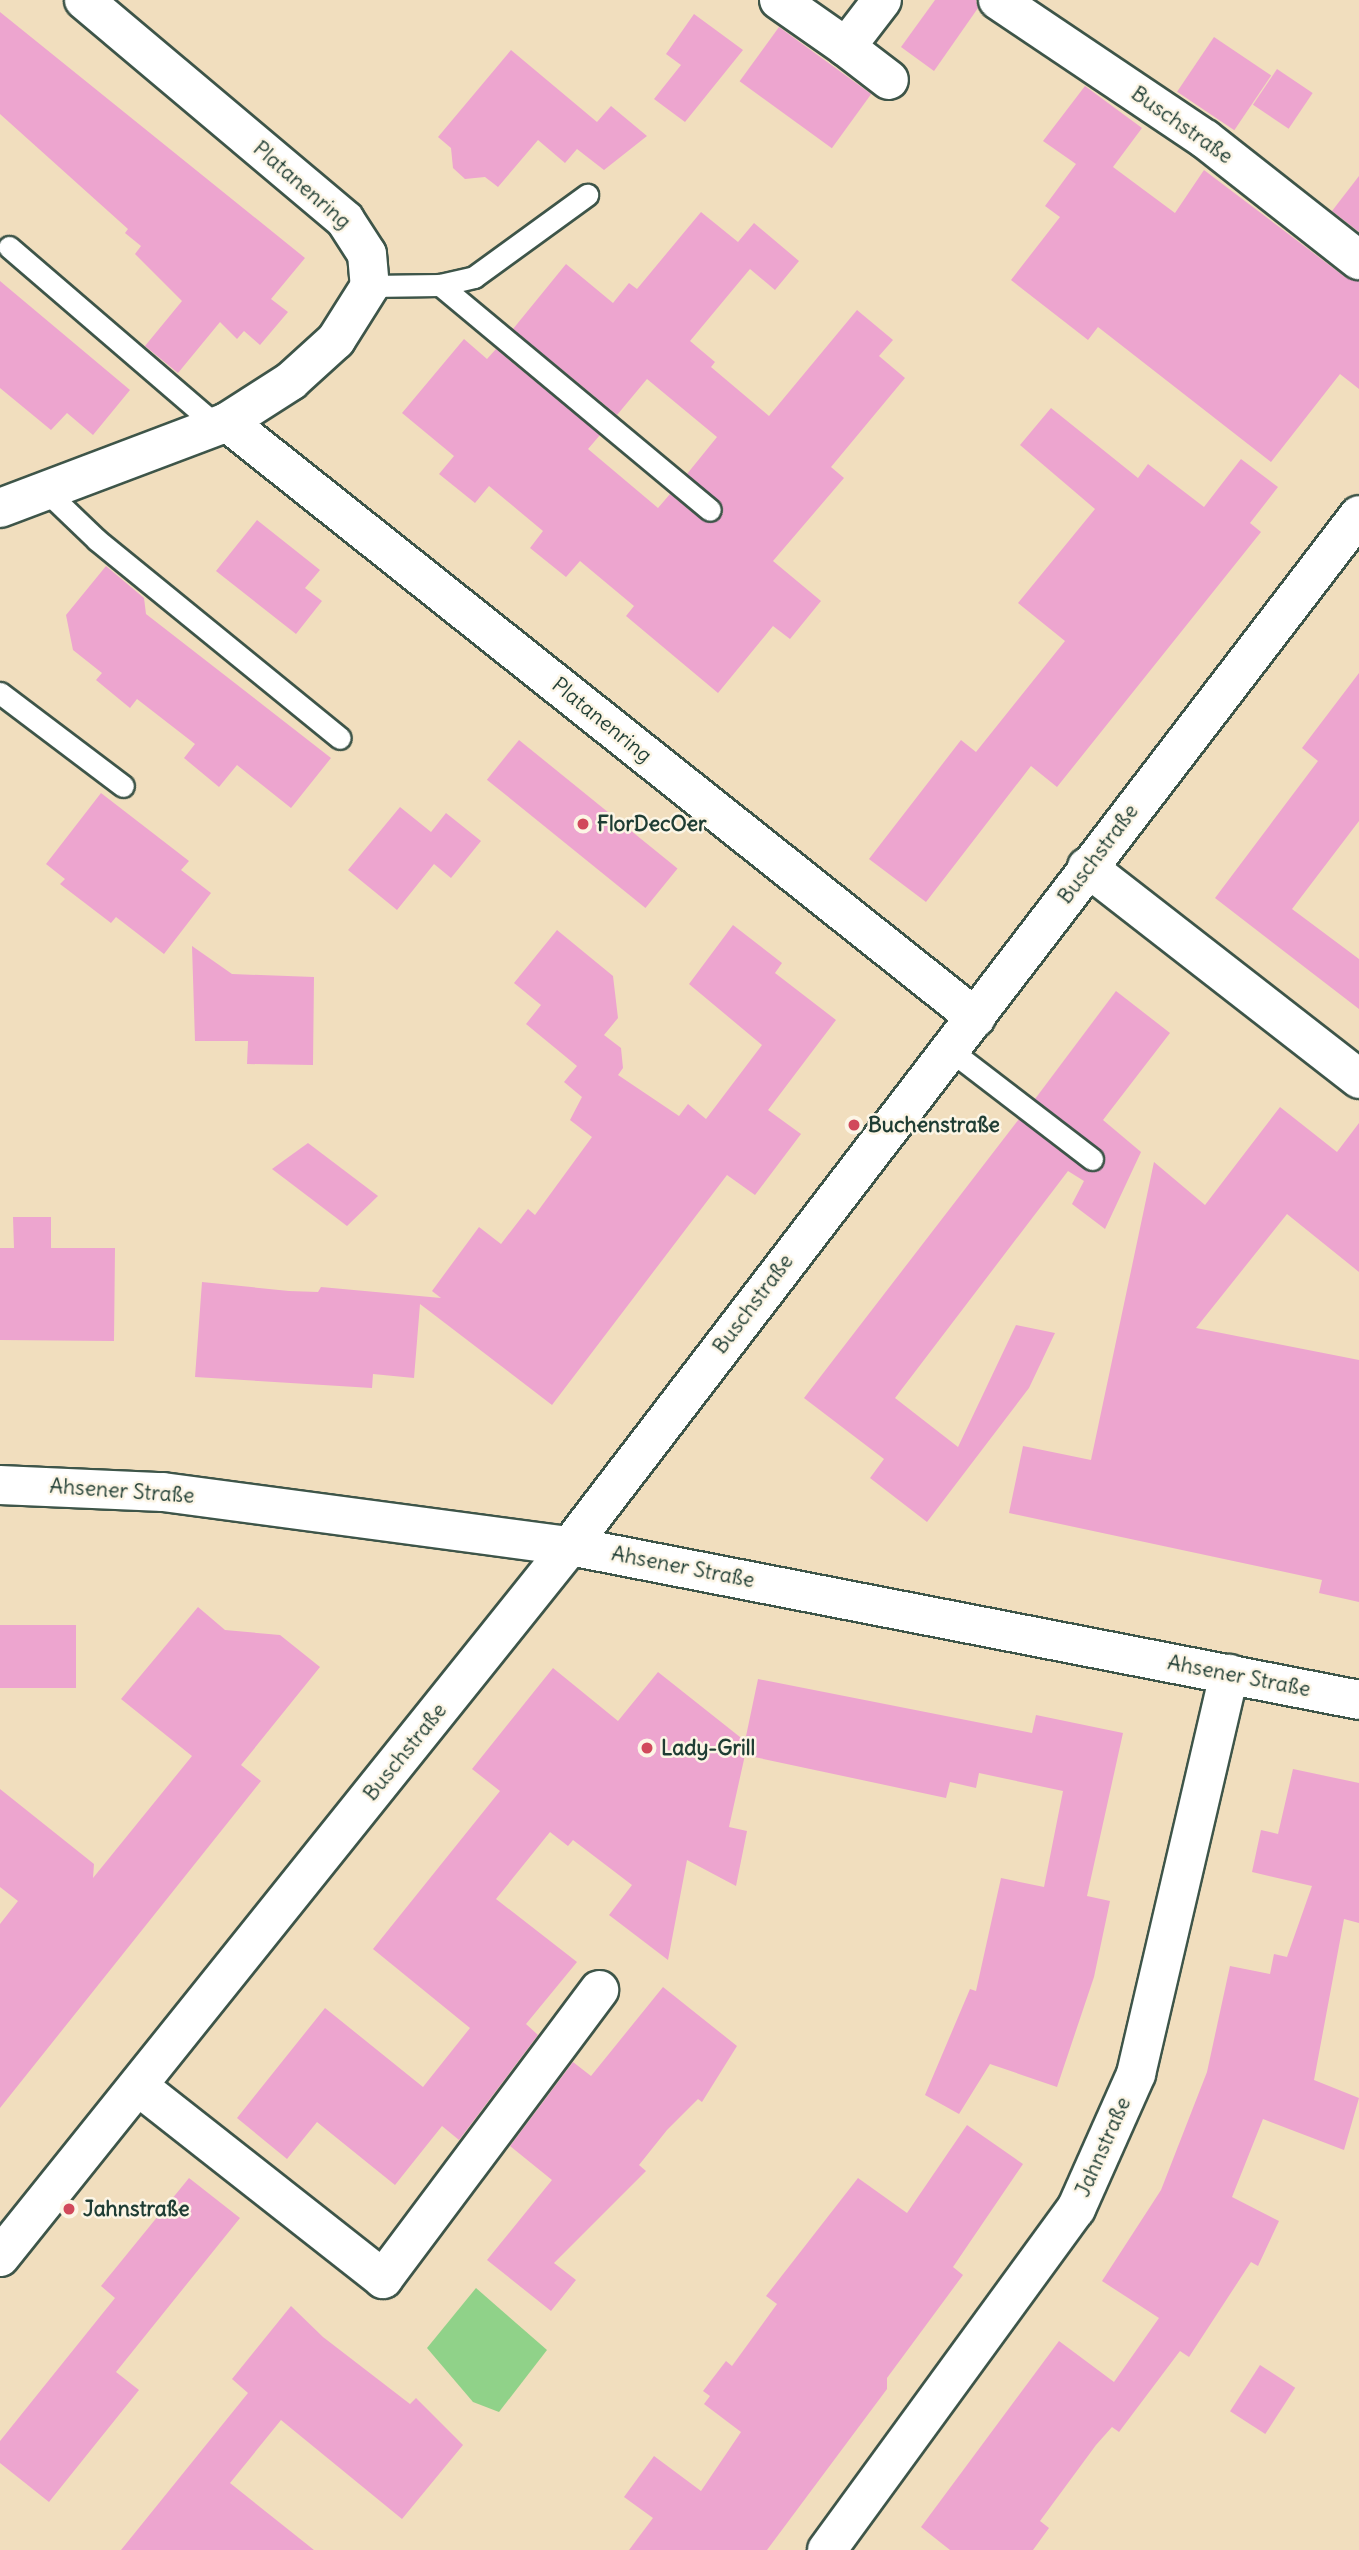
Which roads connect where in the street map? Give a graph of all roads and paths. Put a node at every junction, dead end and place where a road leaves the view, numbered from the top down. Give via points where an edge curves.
1 (84, 0) edge
2 (779, 0) edge
3 (882, 0) edge
4 (998, 0) edge
5 (846, 47) junction
6 (889, 80) dead end
7 (587, 195) dead end
8 (9, 247) dead end
9 (1359, 260) edge
10 (440, 285) junction
11 (370, 286) junction
12 (222, 424) junction
13 (47, 492) junction
14 (0, 508) edge
15 (710, 510) dead end
16 (1359, 515) edge
17 (0, 693) edge
18 (340, 738) dead end
19 (123, 786) dead end
20 (1087, 867) junction
21 (976, 1018) junction
22 (950, 1049) junction
23 (1359, 1079) edge
24 (1092, 1159) dead end
25 (0, 1485) edge
26 (570, 1546) junction
27 (1229, 1674) junction
28 (1359, 1700) edge
29 (599, 1990) dead end
30 (138, 2087) junction
31 (0, 2256) edge
32 (827, 2550) edge

1 - 11 street, Platanenring via 345,220 367,254
2 - 5 street
3 - 5 street
4 - 9 street, Buschstraße via 1205,139
5 - 6 street
7 - 10 lane via 474,277
8 - 12 lane
10 - 11 lane
10 - 15 lane
11 - 12 street via 336,340 291,381
12 - 13 street
12 - 21 street, Platanenring
13 - 14 street
13 - 18 lane via 97,540
16 - 20 street, Buschstraße
17 - 19 lane
20 - 21 street, Buschstraße
20 - 23 street
21 - 22 street, Buschstraße
22 - 24 lane
22 - 26 street, Buschstraße
25 - 26 street, Ahsener Straße via 163,1492
26 - 27 street, Ahsener Straße
26 - 30 street, Buschstraße
27 - 28 street, Ahsener Straße
27 - 32 street, Jahnstraße via 1136,2074 1076,2209
29 - 30 street via 383,2279
30 - 31 street, Buschstraße

